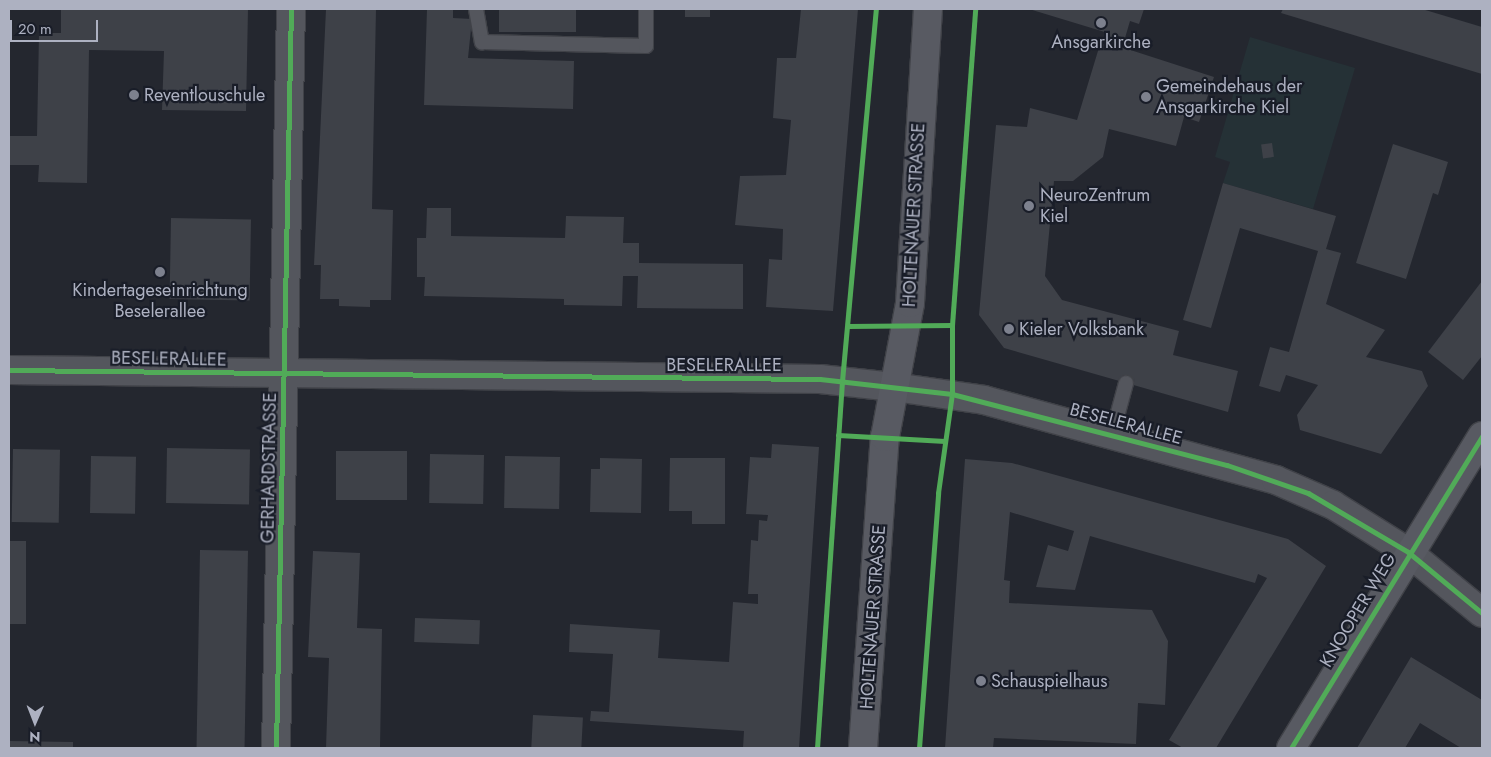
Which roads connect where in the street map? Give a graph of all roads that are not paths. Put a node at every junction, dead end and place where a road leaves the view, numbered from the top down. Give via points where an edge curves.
1 (291, 9) edge
2 (476, 9) edge
3 (646, 9) edge
4 (928, 9) edge
5 (9, 370) edge
6 (285, 375) junction
7 (1126, 383) dead end
8 (894, 388) junction
9 (1112, 435) junction
10 (1482, 436) edge
11 (1408, 552) junction
12 (1482, 613) edge
13 (276, 748) edge
14 (864, 748) edge
15 (1291, 748) edge

1 - 6 street, GERHARDSTRASSE
2 - 3 lane via 482,42 646,46
4 - 8 main road, HOLTENAUER STRASSE via 910,304
5 - 6 street, BESELERALLEE
6 - 8 street, BESELERALLEE via 820,379
6 - 13 street, GERHARDSTRASSE
7 - 9 lane
8 - 9 street, BESELERALLEE via 984,400
8 - 14 main road, HOLTENAUER STRASSE via 885,437
9 - 11 street, BESELERALLEE via 1276,480 1333,505
10 - 11 main road, KNOOPER WEG
11 - 12 street, BESELERALLEE
11 - 15 main road, KNOOPER WEG

